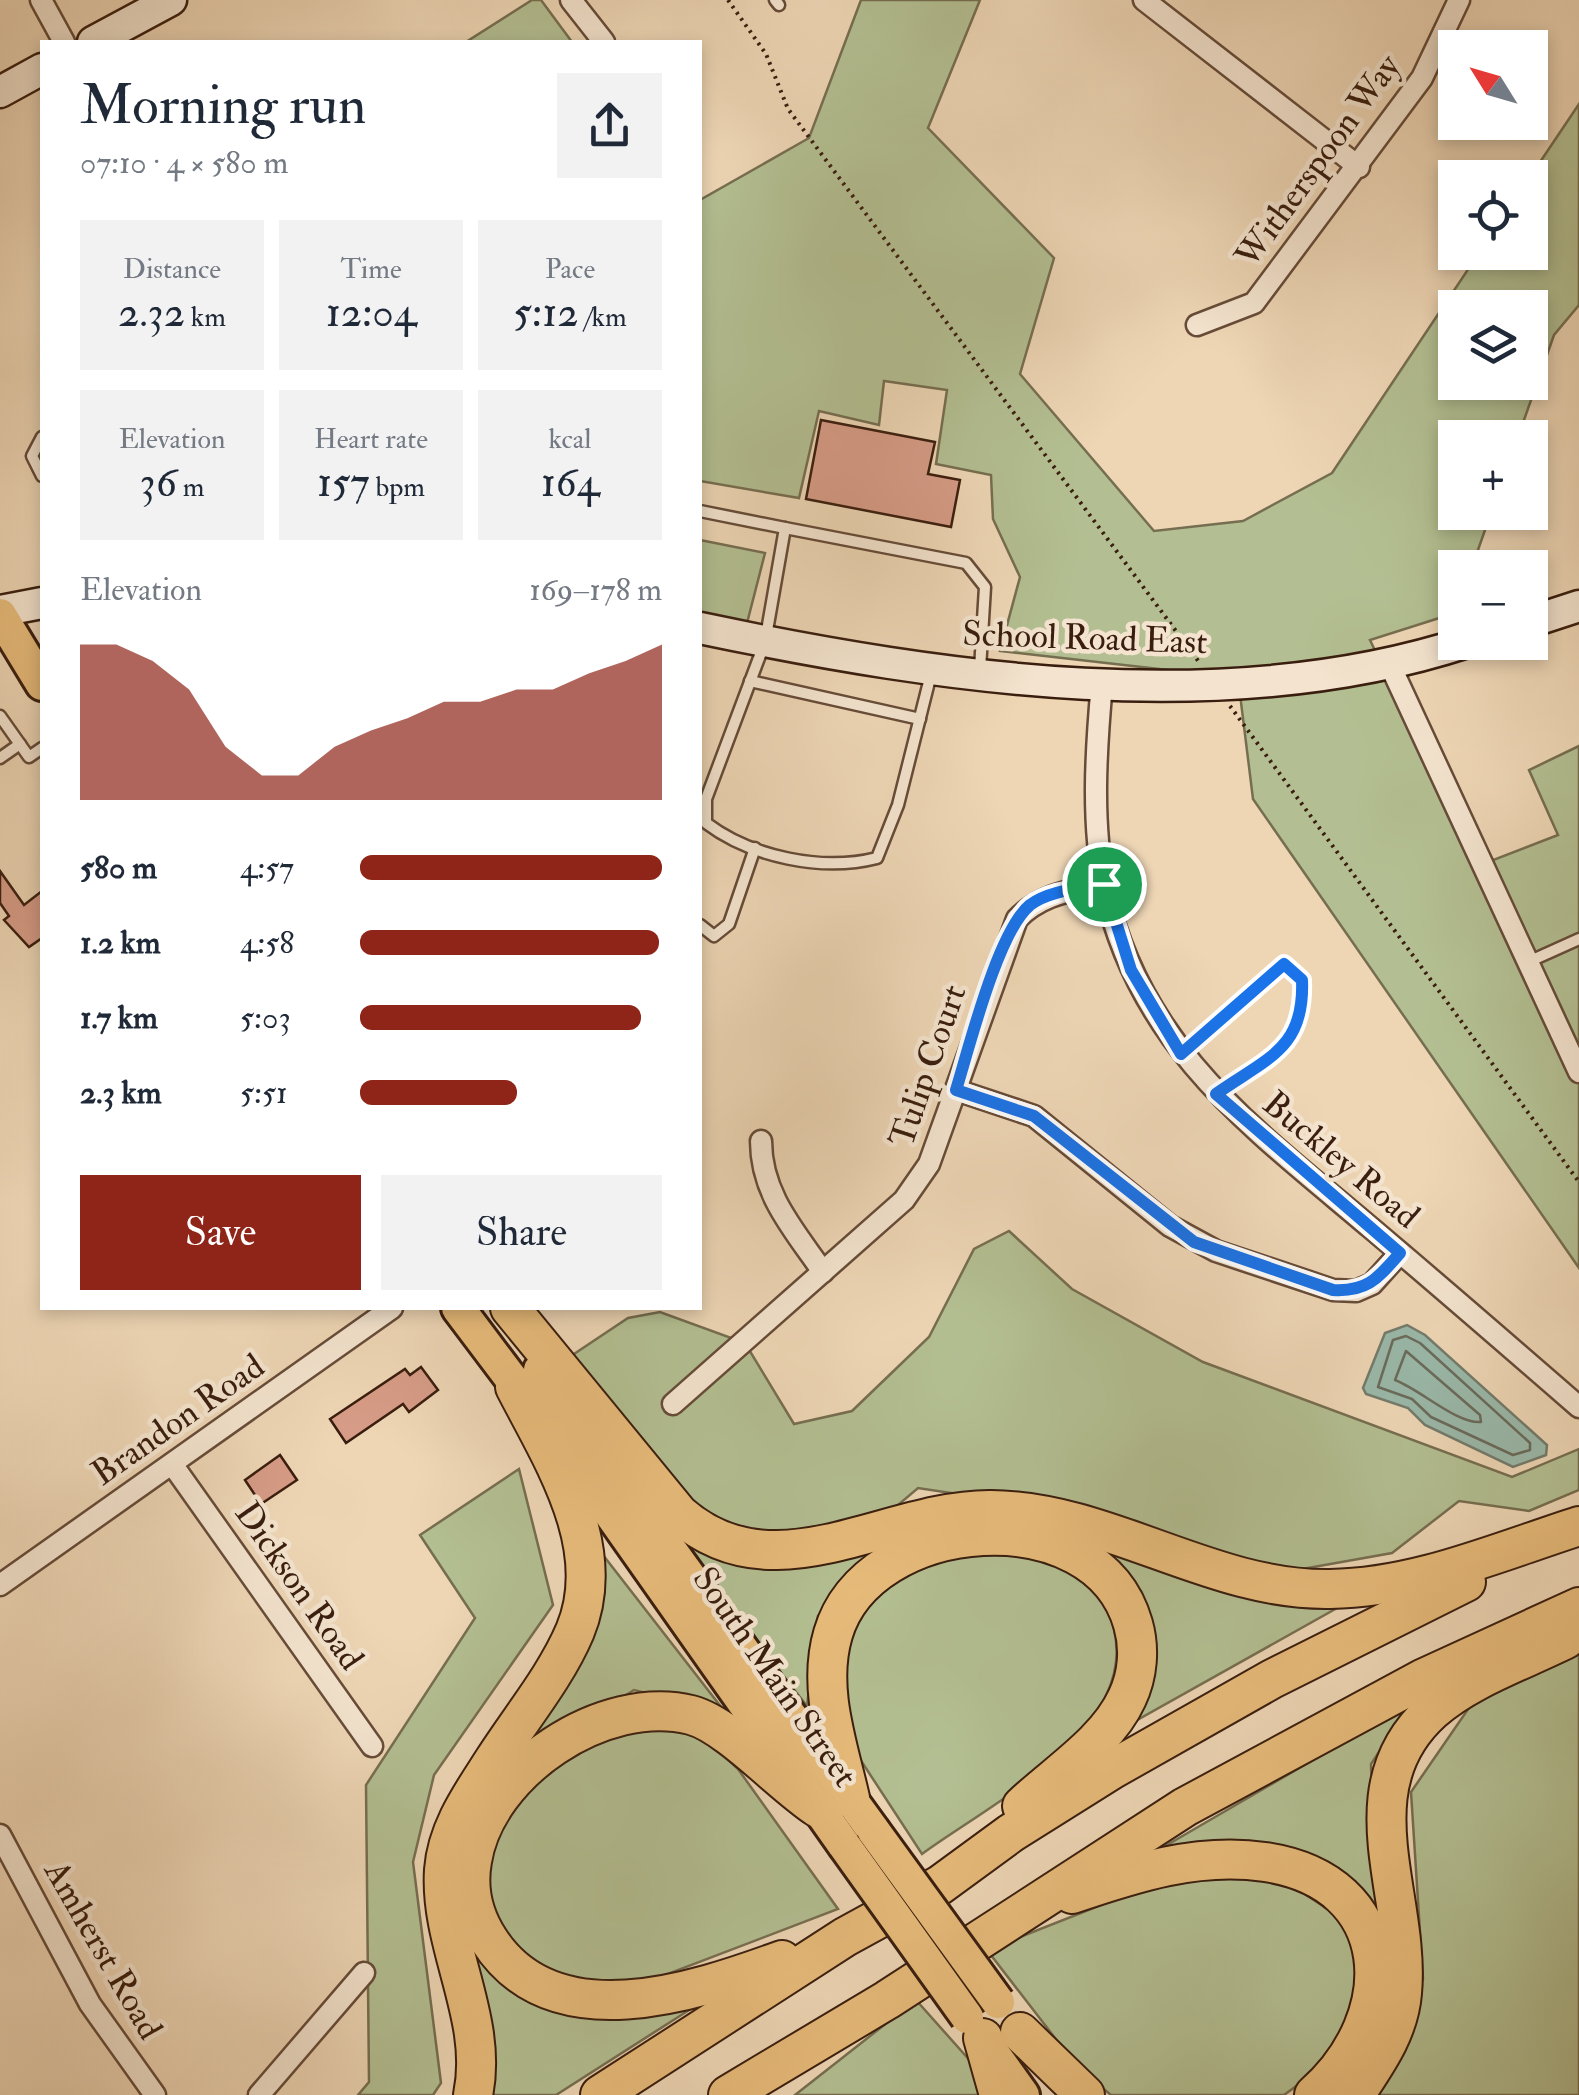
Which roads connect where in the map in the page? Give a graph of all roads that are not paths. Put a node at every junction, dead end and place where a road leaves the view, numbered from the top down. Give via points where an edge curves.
1 (41, 0) edge
2 (172, 0) edge
3 (572, 0) edge
4 (1144, 0) edge
5 (1459, 0) edge
6 (63, 40) edge
7 (96, 40) edge
8 (602, 40) edge
9 (40, 70) edge
10 (0, 92) edge
11 (1359, 166) junction
12 (1196, 325) dead end
13 (40, 441) edge
14 (40, 472) edge
15 (702, 511) edge
16 (785, 528) junction
17 (40, 603) edge
18 (1579, 606) edge
19 (0, 613) edge
20 (1548, 616) edge
21 (702, 628) edge
22 (764, 642) junction
23 (1438, 651) edge
24 (1390, 665) junction
25 (932, 670) junction
26 (980, 674) junction
27 (40, 681) edge
28 (750, 681) junction
29 (1102, 683) junction
30 (0, 716) edge
31 (920, 719) junction
32 (20, 744) junction
33 (40, 749) edge
34 (0, 758) edge
35 (706, 823) junction
36 (702, 830) edge
37 (755, 848) junction
38 (1104, 884) junction
39 (702, 927) edge
40 (1579, 938) edge
41 (1528, 962) junction
42 (1181, 1054) junction
43 (1579, 1072) edge
44 (956, 1090) junction
45 (1216, 1094) junction
46 (761, 1141) dead end
47 (1400, 1253) junction
48 (823, 1272) junction
49 (389, 1310) edge
50 (459, 1310) edge
51 (500, 1310) edge
52 (512, 1310) edge
53 (515, 1388) junction
54 (673, 1404) dead end
55 (1579, 1407) edge
56 (172, 1464) junction
57 (1579, 1526) edge
58 (0, 1585) edge
59 (1579, 1607) edge
60 (1579, 1633) edge
61 (372, 1746) dead end
62 (834, 1803) junction
63 (0, 1836) edge
64 (940, 1885) junction
65 (1032, 1908) junction
66 (846, 1938) junction
67 (364, 1974) dead end
68 (888, 2000) junction
69 (992, 2022) junction
70 (154, 2095) edge
71 (259, 2095) edge
72 (473, 2095) edge
73 (600, 2095) edge
74 (728, 2095) edge
75 (778, 2095) edge
76 (998, 2095) edge
77 (1023, 2095) edge
78 (1063, 2095) edge
79 (1084, 2095) edge
80 (1314, 2095) edge
81 (1355, 2095) edge

1 - 6 street
2 - 7 street
3 - 8 street
4 - 11 street
5 - 11 street, Witherspoon Way via 1422,78
9 - 10 street
11 - 12 street, Witherspoon Way via 1254,303
13 - 14 lane via 32,456
15 - 16 lane
16 - 22 lane
16 - 26 lane via 966,562 986,587
17 - 19 street
18 - 20 street
19 - 27 main road
21 - 22 street, School Road East
22 - 25 street, School Road East
22 - 28 lane
23 - 24 street, School Road East
24 - 29 street, School Road East via 1293,677
24 - 41 street
25 - 26 street, School Road East
25 - 31 lane
26 - 29 street, School Road East
28 - 31 lane
28 - 35 lane via 706,799
29 - 38 street, Buckley Road
30 - 32 lane
31 - 37 lane via 877,858 849,865
32 - 33 lane via 29,757
32 - 34 lane
35 - 36 lane
35 - 37 lane
37 - 39 lane via 729,924 714,936
38 - 42 street, Buckley Road via 1131,970
38 - 44 street, Tulip Court via 1049,895 1017,920
40 - 41 lane
41 - 43 street
42 - 45 street, Buckley Road
42 - 45 lane via 1284,964 1302,980 1303,1012 1287,1043
44 - 47 street via 1034,1116 1170,1226 1216,1251 1356,1292
44 - 48 street, Tulip Court via 918,1182
45 - 47 street, Buckley Road
46 - 48 street via 769,1192
47 - 55 street, Buckley Road
48 - 54 street, Tulip Court
49 - 56 street, Brandon Road
50 - 53 main road, South Main Street
51 - 62 main road, South Main Street
52 - 57 highway via 679,1514 705,1534 744,1549 796,1550 948,1515 1020,1512 1257,1583 1332,1589 1421,1577
53 - 62 main road, South Main Street
53 - 72 highway via 578,1521 586,1578 568,1646 468,1800 448,1847 445,1897 476,2049
56 - 58 street, Brandon Road
56 - 61 street, Dickson Road
57 - 64 highway via 1217,1709 1011,1833
59 - 65 highway via 1315,1734 1104,1856
60 - 81 highway via 1451,1698 1401,1751 1384,1815 1402,1995 1390,2038
62 - 64 highway via 828,1668 840,1615 870,1578 935,1546 1006,1537 1059,1546 1095,1566 1112,1582 1135,1631 1136,1668 1128,1695 1104,1731
62 - 66 highway via 786,1787 713,1724 674,1712 619,1718 565,1740 508,1790 476,1846 470,1882 495,1949 524,1976 604,2000 698,1988
62 - 69 main road, South Main Street, bridge
63 - 70 street, Amherst Road via 90,2004
64 - 66 highway
65 - 68 highway
65 - 80 highway via 1152,1868 1213,1859 1289,1867 1334,1891 1371,1945 1374,1998 1351,2054
66 - 73 highway
67 - 71 street
68 - 74 highway
68 - 75 highway
69 - 76 highway
69 - 77 main road, South Main Street
69 - 78 main road, South Main Street
69 - 79 highway

